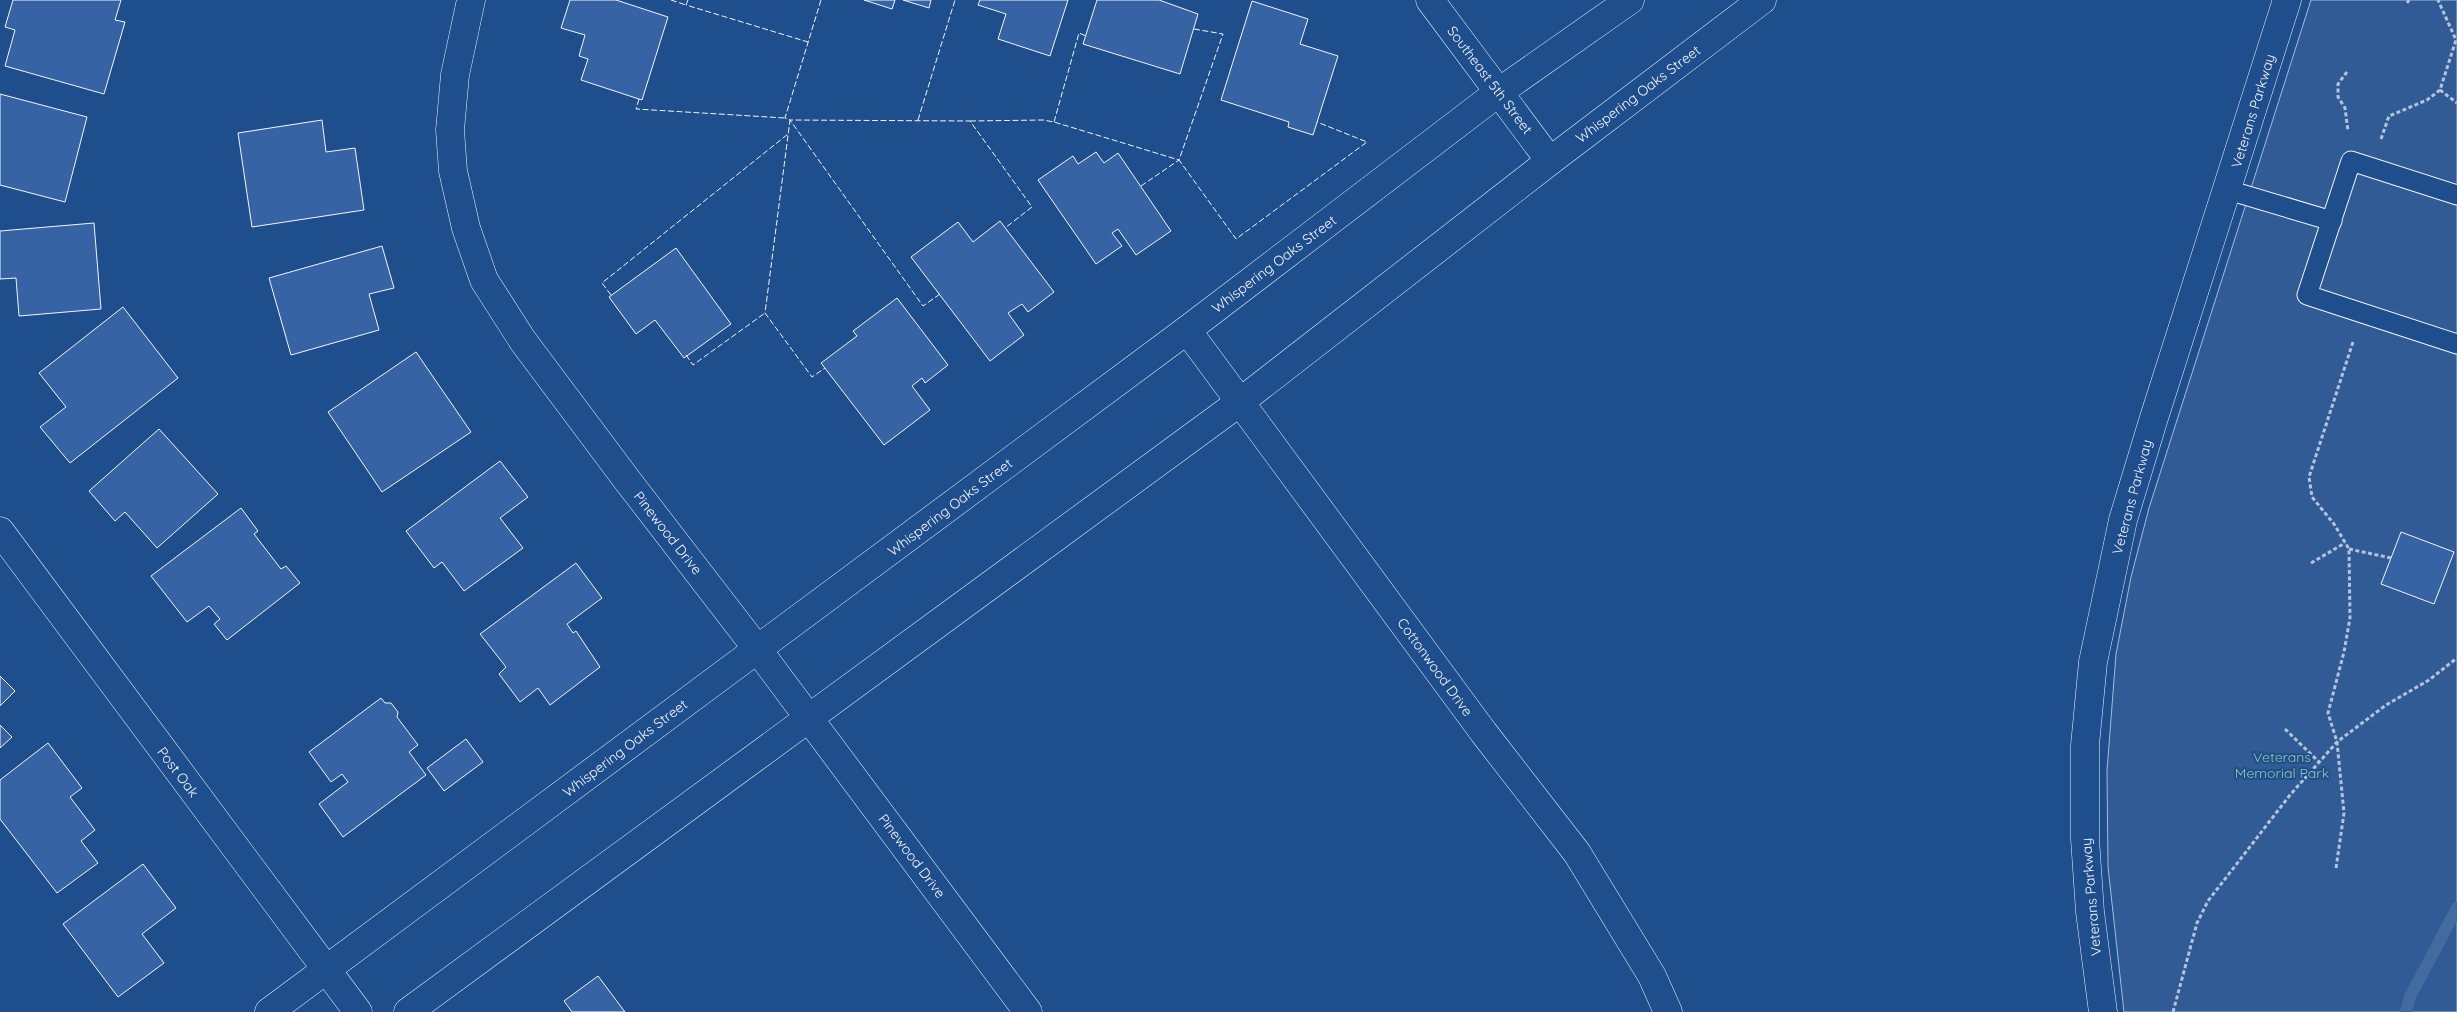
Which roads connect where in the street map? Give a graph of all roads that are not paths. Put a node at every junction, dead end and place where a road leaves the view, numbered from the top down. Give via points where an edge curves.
1 (471, 0) edge
2 (1430, 0) edge
3 (1630, 0) edge
4 (1762, 0) edge
5 (2287, 0) edge
6 (1499, 92) junction
7 (1550, 161) junction
8 (2228, 190) junction
9 (2457, 195) edge
10 (2332, 221) junction
11 (1187, 330) junction
12 (2457, 344) edge
13 (1240, 402) junction
14 (0, 530) edge
15 (758, 650) junction
16 (808, 717) junction
17 (326, 970) junction
18 (269, 1012) edge
19 (358, 1012) edge
20 (408, 1012) edge
21 (1028, 1012) edge
22 (1668, 1012) edge
23 (2103, 1012) edge

1 - 15 street, Pinewood Drive via 454,75 450,130 453,171 466,228 484,280 523,341
2 - 6 street, Southeast 5th Street
3 - 6 street, Whispering Oaks Street
4 - 7 street, Whispering Oaks Street
5 - 8 street, Veterans Parkway
6 - 7 street, Southeast 5th Street
6 - 11 street, Whispering Oaks Street
7 - 13 street, Whispering Oaks Street
8 - 10 lane
8 - 23 street, Veterans Parkway via 2124,520 2093,662 2085,745 2085,838 2090,912
9 - 10 lane via 2351,161
10 - 12 lane via 2307,295
11 - 13 street, Cottonwood Drive
11 - 15 street, Whispering Oaks Street
13 - 16 street, Whispering Oaks Street
13 - 22 street, Cottonwood Drive via 1484,733 1577,853 1652,976
14 - 17 street, Post Oak
15 - 16 street, Pinewood Drive
15 - 17 street, Whispering Oaks Street
16 - 20 street, Whispering Oaks Street
16 - 21 street, Pinewood Drive
17 - 18 street, Whispering Oaks Street
17 - 19 street, Post Oak

